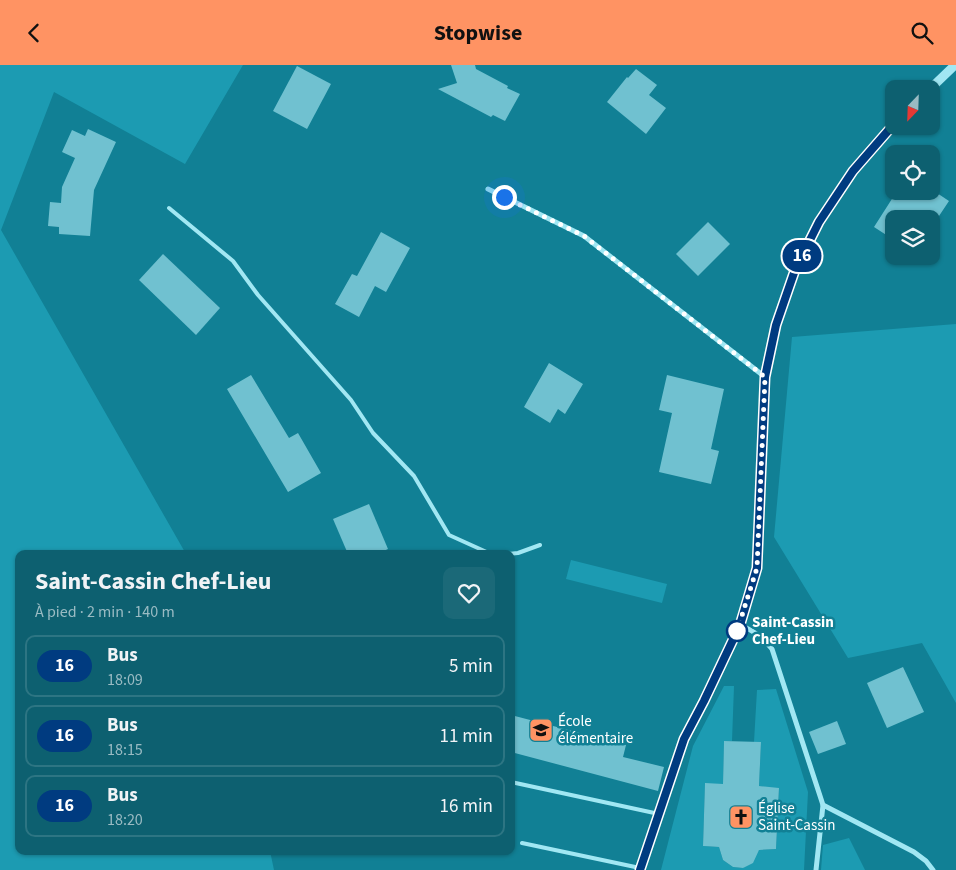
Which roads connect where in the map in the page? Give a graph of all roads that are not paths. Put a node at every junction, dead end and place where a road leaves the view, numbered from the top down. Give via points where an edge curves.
1 (955, 65) edge
2 (939, 80) edge
3 (885, 134) edge
4 (488, 189) dead end
5 (169, 208) dead end
6 (765, 377) junction
7 (540, 545) dead end
8 (482, 550) edge
9 (515, 553) edge
10 (740, 625) junction
11 (515, 783) edge
12 (823, 805) junction
13 (659, 815) junction
14 (522, 843) dead end
15 (640, 869) edge
16 (816, 870) edge
17 (933, 870) edge

1 - 2 street
3 - 6 street via 853,171 819,222 795,270 776,325
4 - 6 street via 584,236
5 - 8 lane via 233,261 258,295 351,399 374,433 414,476 449,535
6 - 10 street via 757,568
7 - 9 lane
10 - 12 street via 763,637 772,649
10 - 13 street via 684,739
11 - 13 lane
12 - 16 street
12 - 17 street via 914,852
13 - 15 street
14 - 15 lane

